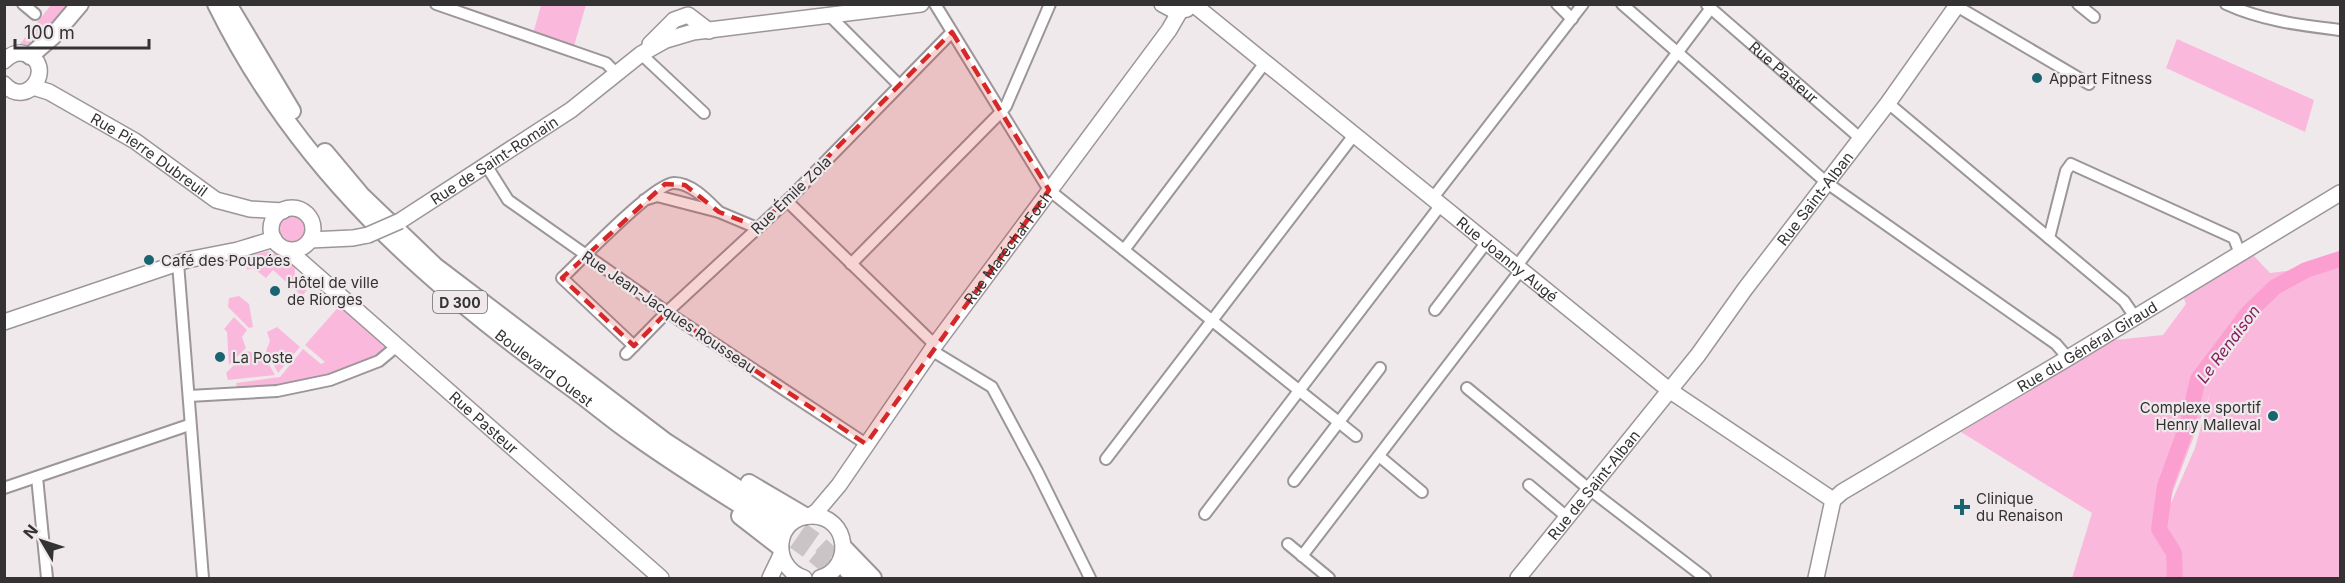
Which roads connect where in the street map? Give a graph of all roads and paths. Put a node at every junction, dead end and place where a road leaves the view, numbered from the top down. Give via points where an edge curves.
1 (23, 4) edge
2 (80, 4) edge
3 (216, 4) edge
4 (228, 4) edge
5 (436, 4) edge
6 (921, 4) edge
7 (935, 4) edge
8 (1050, 4) edge
9 (1162, 4) edge
10 (1557, 4) edge
11 (1583, 4) edge
12 (1622, 4) edge
13 (2078, 4) edge
14 (2226, 4) edge
15 (1956, 5) edge
16 (1709, 6) edge
17 (1188, 7) edge
18 (35, 14) dead end
19 (687, 16) edge
20 (830, 16) junction
21 (2094, 17) dead end
22 (1572, 19) junction
23 (2340, 30) edge
24 (952, 32) junction
25 (1677, 52) junction
26 (641, 54) junction
27 (7, 55) edge
28 (30, 56) junction
29 (1264, 64) junction
30 (616, 74) junction
31 (35, 84) junction
32 (2089, 84) dead end
33 (899, 86) junction
34 (9, 91) edge
35 (1888, 103) junction
36 (1001, 112) junction
37 (704, 113) dead end
38 (1354, 135) junction
39 (1860, 138) junction
40 (486, 165) junction
41 (1827, 183) junction
42 (1049, 190) junction
43 (2340, 193) edge
44 (644, 200) junction
45 (787, 201) junction
46 (1436, 203) junction
47 (250, 209) junction
48 (283, 211) junction
49 (719, 213) junction
50 (757, 228) junction
51 (273, 232) junction
52 (309, 237) junction
53 (2049, 238) junction
54 (1486, 243) junction
55 (288, 250) junction
56 (1124, 250) junction
57 (2240, 254) junction
58 (585, 255) junction
59 (178, 263) junction
60 (851, 264) junction
61 (306, 267) junction
62 (1518, 269) junction
63 (1435, 310) dead end
64 (667, 312) junction
65 (2134, 317) junction
66 (4, 322) edge
67 (1213, 322) junction
68 (397, 346) junction
69 (514, 346) junction
70 (933, 347) junction
71 (2068, 358) junction
72 (1380, 368) dead end
73 (1467, 388) dead end
74 (1669, 390) junction
75 (1298, 391) junction
76 (189, 396) junction
77 (621, 408) junction
78 (1339, 423) junction
79 (189, 425) junction
80 (1356, 436) dead end
81 (866, 444) junction
82 (1378, 456) junction
83 (1106, 459) dead end
84 (37, 477) junction
85 (1294, 481) dead end
86 (839, 485) junction
87 (1529, 485) dead end
88 (4, 488) edge
89 (1589, 489) junction
90 (1422, 492) dead end
91 (1833, 500) junction
92 (1205, 514) dead end
93 (807, 516) junction
94 (1567, 517) junction
95 (832, 523) junction
96 (1288, 544) dead end
97 (844, 548) junction
98 (780, 551) junction
99 (1302, 556) junction
100 (795, 577) edge
101 (47, 579) edge
102 (202, 579) edge
103 (661, 579) edge
104 (770, 579) edge
105 (820, 579) edge
106 (873, 579) edge
107 (1090, 579) edge
108 (1329, 579) edge
109 (1518, 579) edge
110 (1705, 579) edge
111 (1816, 579) edge

1 - 18 street
2 - 28 main road
3 - 69 main road, Boulevard Ouest / D 300 via 285,119 365,217
4 - 77 main road, Boulevard Ouest / D 300 via 288,105 361,195 435,266
5 - 30 street via 606,63
6 - 20 street, Rue de Saint-Romain
7 - 24 street
8 - 36 street
9 - 17 street, Rue Joanny Augé via 1170,10
10 - 22 street
11 - 22 street
12 - 25 street
13 - 21 street
14 - 23 street via 2277,22
15 - 32 street
15 - 35 street, Rue Saint-Alban
16 - 25 street
16 - 39 street, Rue Pasteur
17 - 29 street, Rue Joanny Augé
17 - 42 street, Rue Maréchal Foch
19 - 20 street, Rue de Saint-Romain via 709,31
19 - 26 street, Rue de Saint-Romain
19 - 26 street, Rue de Saint-Romain via 666,40
20 - 33 street
22 - 46 street
24 - 33 street, Rue Émile Zola
24 - 36 street
25 - 41 street
25 - 62 street
26 - 30 street, Rue de Saint-Romain
26 - 37 street
27 - 28 street
28 - 31 street via 39,68
29 - 38 street, Rue Joanny Augé
29 - 56 street
30 - 40 street, Rue de Saint-Romain via 571,110
31 - 34 street
31 - 47 street, Rue Pierre Dubreuil via 142,145 216,200
33 - 45 street, Rue Émile Zola
35 - 39 street, Rue Saint-Alban
35 - 53 street
36 - 42 street
36 - 60 street
38 - 46 street, Rue Joanny Augé
38 - 67 street
39 - 41 street, Rue Saint-Alban
40 - 52 street, Rue de Saint-Romain, bridge via 400,221 368,235
40 - 58 street, Rue Jean-Jacques Rousseau via 508,200
41 - 71 street via 2056,344
41 - 74 street, Rue Saint-Alban
42 - 56 street
42 - 70 street, Rue Maréchal Foch
43 - 57 street, Rue du Général Giraud
44 - 49 street via 657,196
44 - 49 street via 665,184 674,183 693,190
44 - 58 street
45 - 50 street, Rue Émile Zola
45 - 60 street
46 - 54 street, Rue Joanny Augé
46 - 75 street
47 - 48 street, Rue Pierre Dubreuil
47 - 51 street, Rue Pierre Dubreuil
48 - 51 street via 277,215
48 - 52 street via 295,208 310,218
49 - 50 street
50 - 64 street, Rue Émile Zola
51 - 55 street via 278,245
51 - 59 street via 262,244
52 - 55 street via 297,250
52 - 61 street
53 - 57 street via 2071,164 2234,238
53 - 65 street via 2124,301
54 - 62 street, Rue Joanny Augé
54 - 63 street
55 - 61 street, Rue Pasteur
56 - 67 street
57 - 65 street, Rue du Général Giraud
58 - 64 street, Rue Jean-Jacques Rousseau
58 - 64 street, Rue Émile Zola via 562,278 630,350
59 - 66 street
59 - 76 street
60 - 70 street
61 - 68 street, Rue Pasteur
62 - 74 street, Rue Joanny Augé
62 - 82 street
64 - 81 street, Rue Jean-Jacques Rousseau
65 - 71 street, Rue du Général Giraud
67 - 75 street
67 - 83 street
68 - 76 street via 379,361 330,380 277,391
68 - 103 street, Rue Pasteur
69 - 77 main road, Boulevard Ouest / D 300 via 633,435 778,522
69 - 98 main road via 627,442 750,524
70 - 81 street, Rue Maréchal Foch
70 - 107 street via 992,387
71 - 91 street, Rue du Général Giraud
72 - 78 street
73 - 89 street
74 - 89 street, Rue de Saint-Alban
74 - 91 street, Rue Joanny Augé
75 - 78 street
75 - 92 street
76 - 79 street
77 - 93 main road
78 - 80 street
78 - 85 street
79 - 84 street
79 - 102 street
81 - 86 street, Rue Maréchal Foch
82 - 90 street
82 - 99 street
84 - 88 street
84 - 101 street
86 - 93 street, Rue Maréchal Foch via 817,511
86 - 95 street, Rue Maréchal Foch
87 - 94 street
89 - 94 street, Rue de Saint-Alban
89 - 110 street
91 - 111 street
93 - 95 street
93 - 98 street, Rue Maréchal Foch via 788,526
94 - 109 street, Rue de Saint-Alban
95 - 97 street
96 - 99 street
97 - 105 street via 839,565
97 - 106 main road
98 - 100 street
98 - 104 street
99 - 108 street

